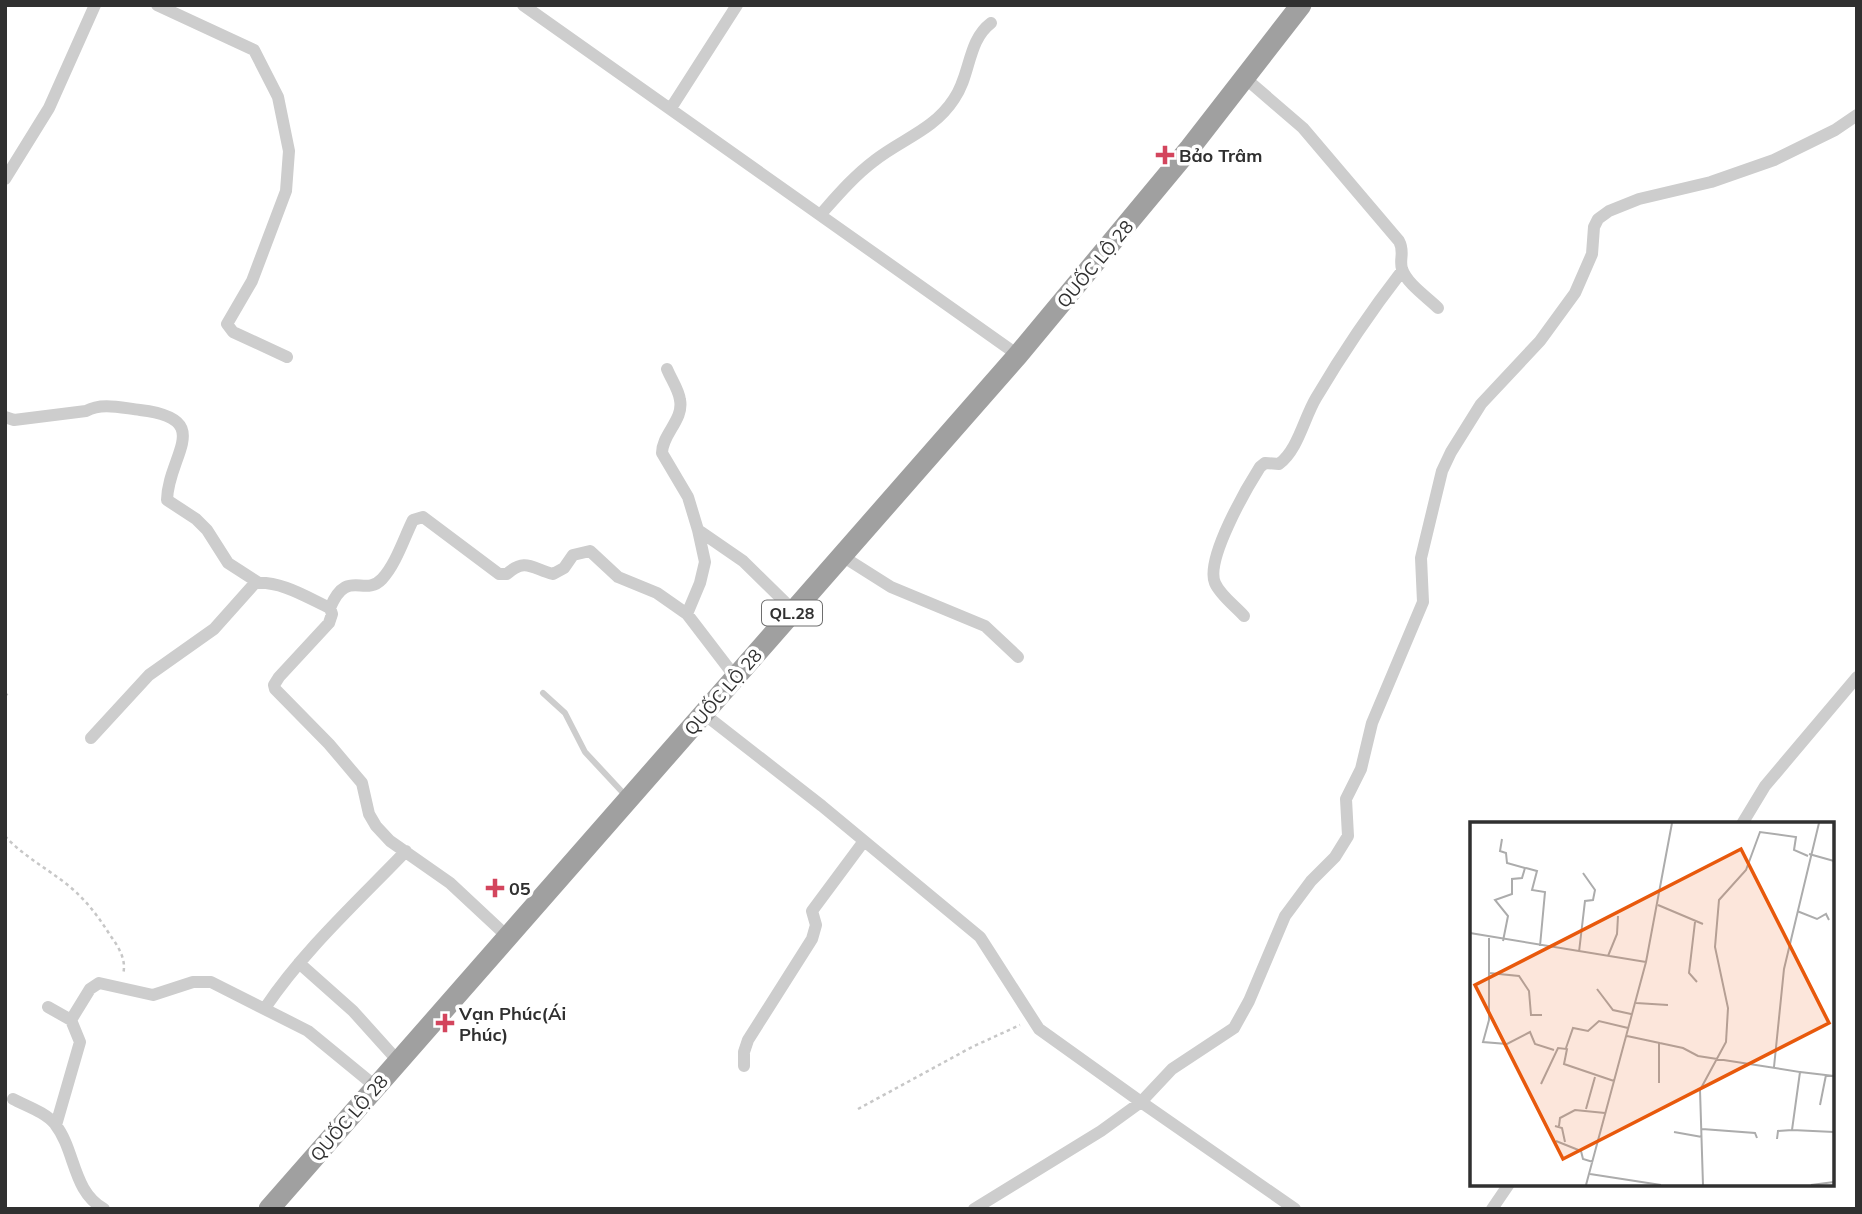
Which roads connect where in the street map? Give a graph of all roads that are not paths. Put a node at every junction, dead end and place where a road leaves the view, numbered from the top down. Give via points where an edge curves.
1 (95, 5) edge
2 (157, 5) edge
3 (523, 5) edge
4 (737, 5) edge
5 (1301, 5) edge
6 (991, 23) dead end
7 (1245, 78) junction
8 (671, 108) junction
9 (1857, 115) edge
10 (5, 179) edge
11 (821, 214) junction
12 (1402, 271) junction
13 (1438, 308) dead end
14 (1018, 355) junction
15 (287, 357) dead end
16 (667, 369) dead end
17 (5, 417) edge
18 (698, 530) junction
19 (842, 556) junction
20 (258, 583) junction
21 (330, 608) junction
22 (794, 611) junction
23 (687, 614) junction
24 (1244, 616) dead end
25 (1018, 657) dead end
26 (1857, 677) edge
27 (736, 678) junction
28 (543, 693) dead end
29 (704, 714) junction
30 (91, 738) dead end
31 (629, 799) junction
32 (1743, 822) edge
33 (864, 841) junction
34 (406, 852) junction
35 (508, 937) junction
36 (299, 963) junction
37 (48, 1007) dead end
38 (265, 1008) junction
39 (71, 1020) junction
40 (398, 1061) junction
41 (744, 1066) dead end
42 (375, 1086) junction
43 (13, 1099) dead end
44 (1140, 1102) junction
45 (55, 1125) junction
46 (1508, 1186) edge
47 (104, 1209) edge
48 (269, 1209) edge
49 (974, 1209) edge
50 (1295, 1209) edge
51 (1492, 1209) edge

1 - 10 street via 50,108
2 - 15 street via 249,46 278,97 289,151 286,191 252,281 228,324 233,331
3 - 8 street
4 - 8 street
5 - 7 highway, QUỐC LỘ 28 / QL.28
6 - 11 street via 977,39 955,98 935,123 873,161
7 - 12 street via 1303,128 1399,242
7 - 14 highway, QUỐC LỘ 28 / QL.28
8 - 11 street
9 - 44 street via 1774,160 1711,182 1639,199 1598,219 1592,254 1575,293 1540,341 1482,404 1442,471 1422,558 1423,602 1346,799 1349,829 1344,846 1285,916 1234,1028 1172,1069
11 - 14 street
12 - 13 street
12 - 24 street via 1315,400 1289,454 1279,464 1260,467 1221,541 1213,578
14 - 19 highway, QUỐC LỘ 28 / QL.28
16 - 18 street via 681,403 662,453 688,496
17 - 20 street via 14,420 86,411 96,405 177,419 182,441 167,500 207,530 228,563
18 - 22 street via 743,561
18 - 23 street via 705,562
19 - 22 highway, QUỐC LỘ 28 / QL.28
19 - 25 street via 891,587 985,626
20 - 21 street via 282,586
20 - 30 street via 214,629 149,676
21 - 23 street via 343,587 381,580 413,520 423,517 499,574 527,564 553,574 573,555 590,551 618,577 657,593
21 - 34 street via 329,623 279,677 275,689 352,771 364,788 372,821
22 - 27 highway, QUỐC LỘ 28 / QL.28
23 - 27 street
26 - 32 street via 1765,786
27 - 29 highway, QUỐC LỘ 28 / QL.28
28 - 31 lane via 565,713 585,752
29 - 31 highway, QUỐC LỘ 28 / QL.28
29 - 33 street
31 - 35 highway, QUỐC LỘ 28 / QL.28
33 - 41 street via 813,911 812,939 748,1040
33 - 44 street via 980,937 1039,1028
34 - 35 street via 450,883
34 - 36 street
35 - 40 highway, QUỐC LỘ 28 / QL.28
36 - 38 street
36 - 40 street via 353,1011
37 - 39 street
38 - 39 street via 206,980 153,995 108,983 93,985
38 - 42 street via 319,1039
39 - 45 street via 80,1042
40 - 42 highway, QUỐC LỘ 28 / QL.28
42 - 48 highway, QUỐC LỘ 28 / QL.28
43 - 45 street
44 - 49 street
44 - 50 street
45 - 47 street via 85,1193
46 - 51 street

